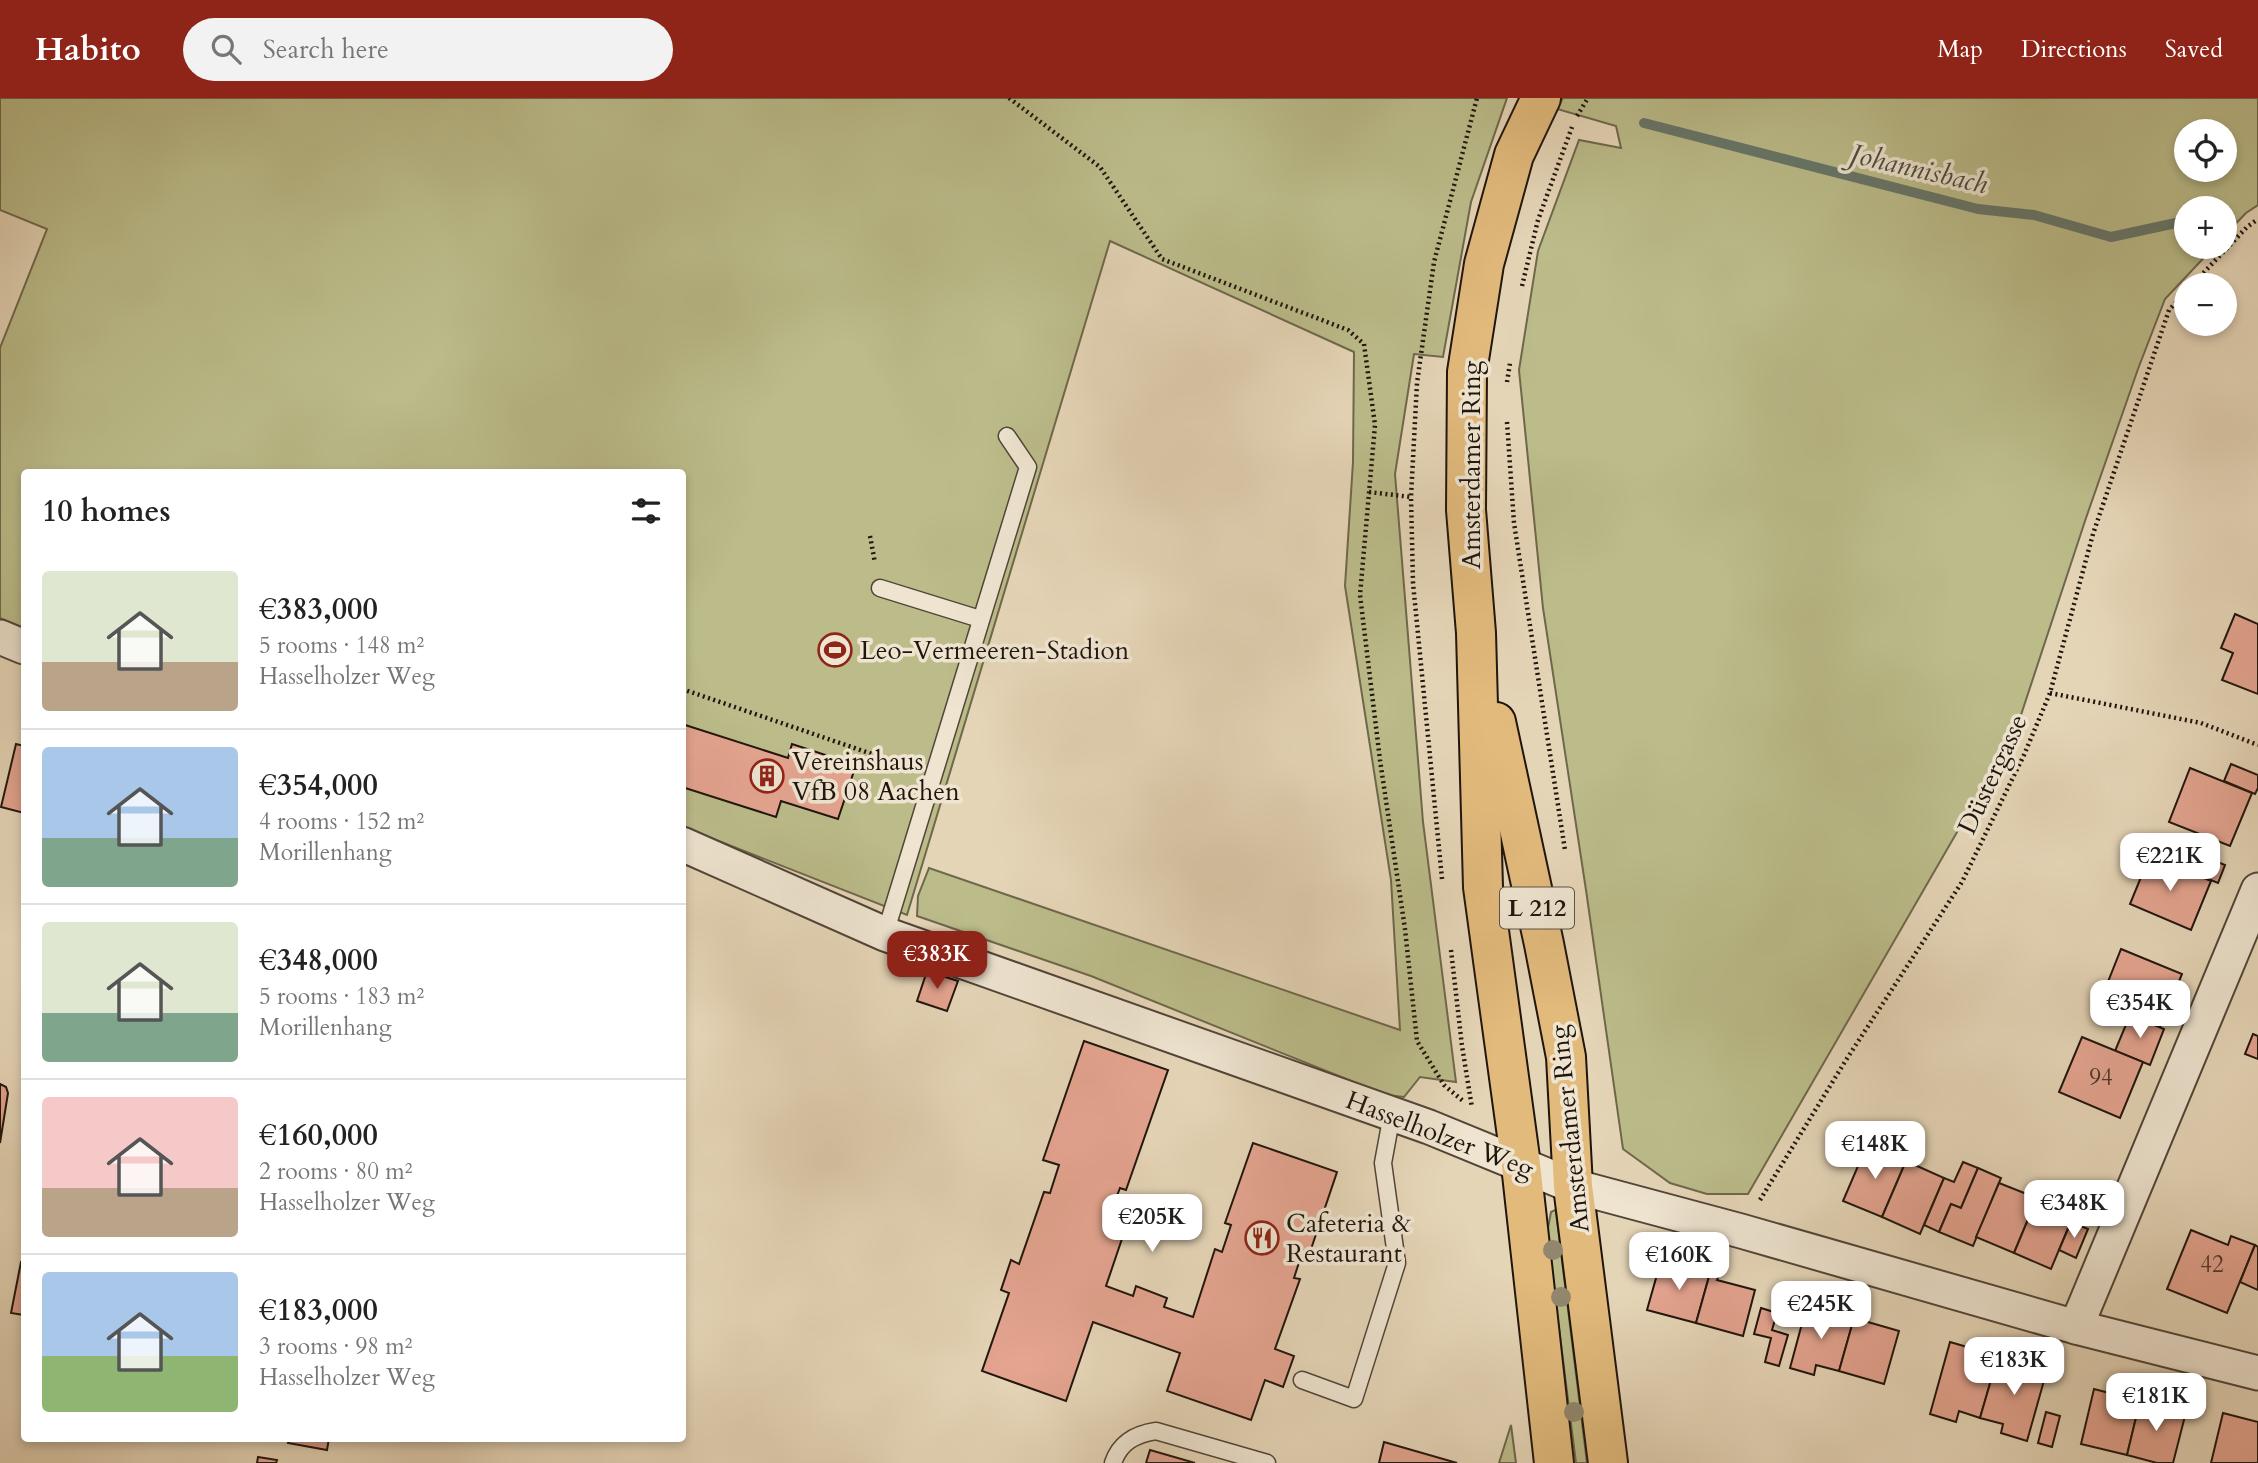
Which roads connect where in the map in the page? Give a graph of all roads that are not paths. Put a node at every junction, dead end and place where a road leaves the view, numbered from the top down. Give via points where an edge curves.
1 (1541, 98) edge
2 (1007, 436) dead end
3 (880, 588) dead end
4 (980, 619) junction
5 (1476, 633) junction
6 (0, 638) edge
7 (21, 647) edge
8 (686, 847) edge
9 (2258, 890) edge
10 (885, 934) junction
11 (1392, 1114) junction
12 (1521, 1165) junction
13 (1573, 1186) junction
14 (2076, 1327) junction
15 (2258, 1373) edge
16 (1303, 1380) dead end
17 (1113, 1463) edge
18 (1268, 1463) edge
19 (1554, 1463) edge
20 (1608, 1463) edge

1 - 5 main road, Amsterdamer Ring / L 212 via 1514,155 1484,264 1467,372 1466,510
2 - 4 lane via 1028,467
3 - 4 lane
4 - 10 lane
5 - 12 main road, Amsterdamer Ring / L 212 via 1483,887
5 - 13 main road, Amsterdamer Ring / L 212 via 1566,1057
6 - 7 street
8 - 10 street, Hasselholzer Weg
9 - 14 street
10 - 11 street, Hasselholzer Weg
11 - 12 street, Hasselholzer Weg
11 - 16 lane via 1383,1163 1398,1263 1354,1399
12 - 13 street, Hasselholzer Weg
12 - 19 main road, Amsterdamer Ring / L 212
13 - 14 street, Hasselholzer Weg
13 - 20 main road, Amsterdamer Ring / L 212
14 - 15 street, Hasselholzer Weg
17 - 18 lane via 1116,1452 1138,1434 1156,1431

